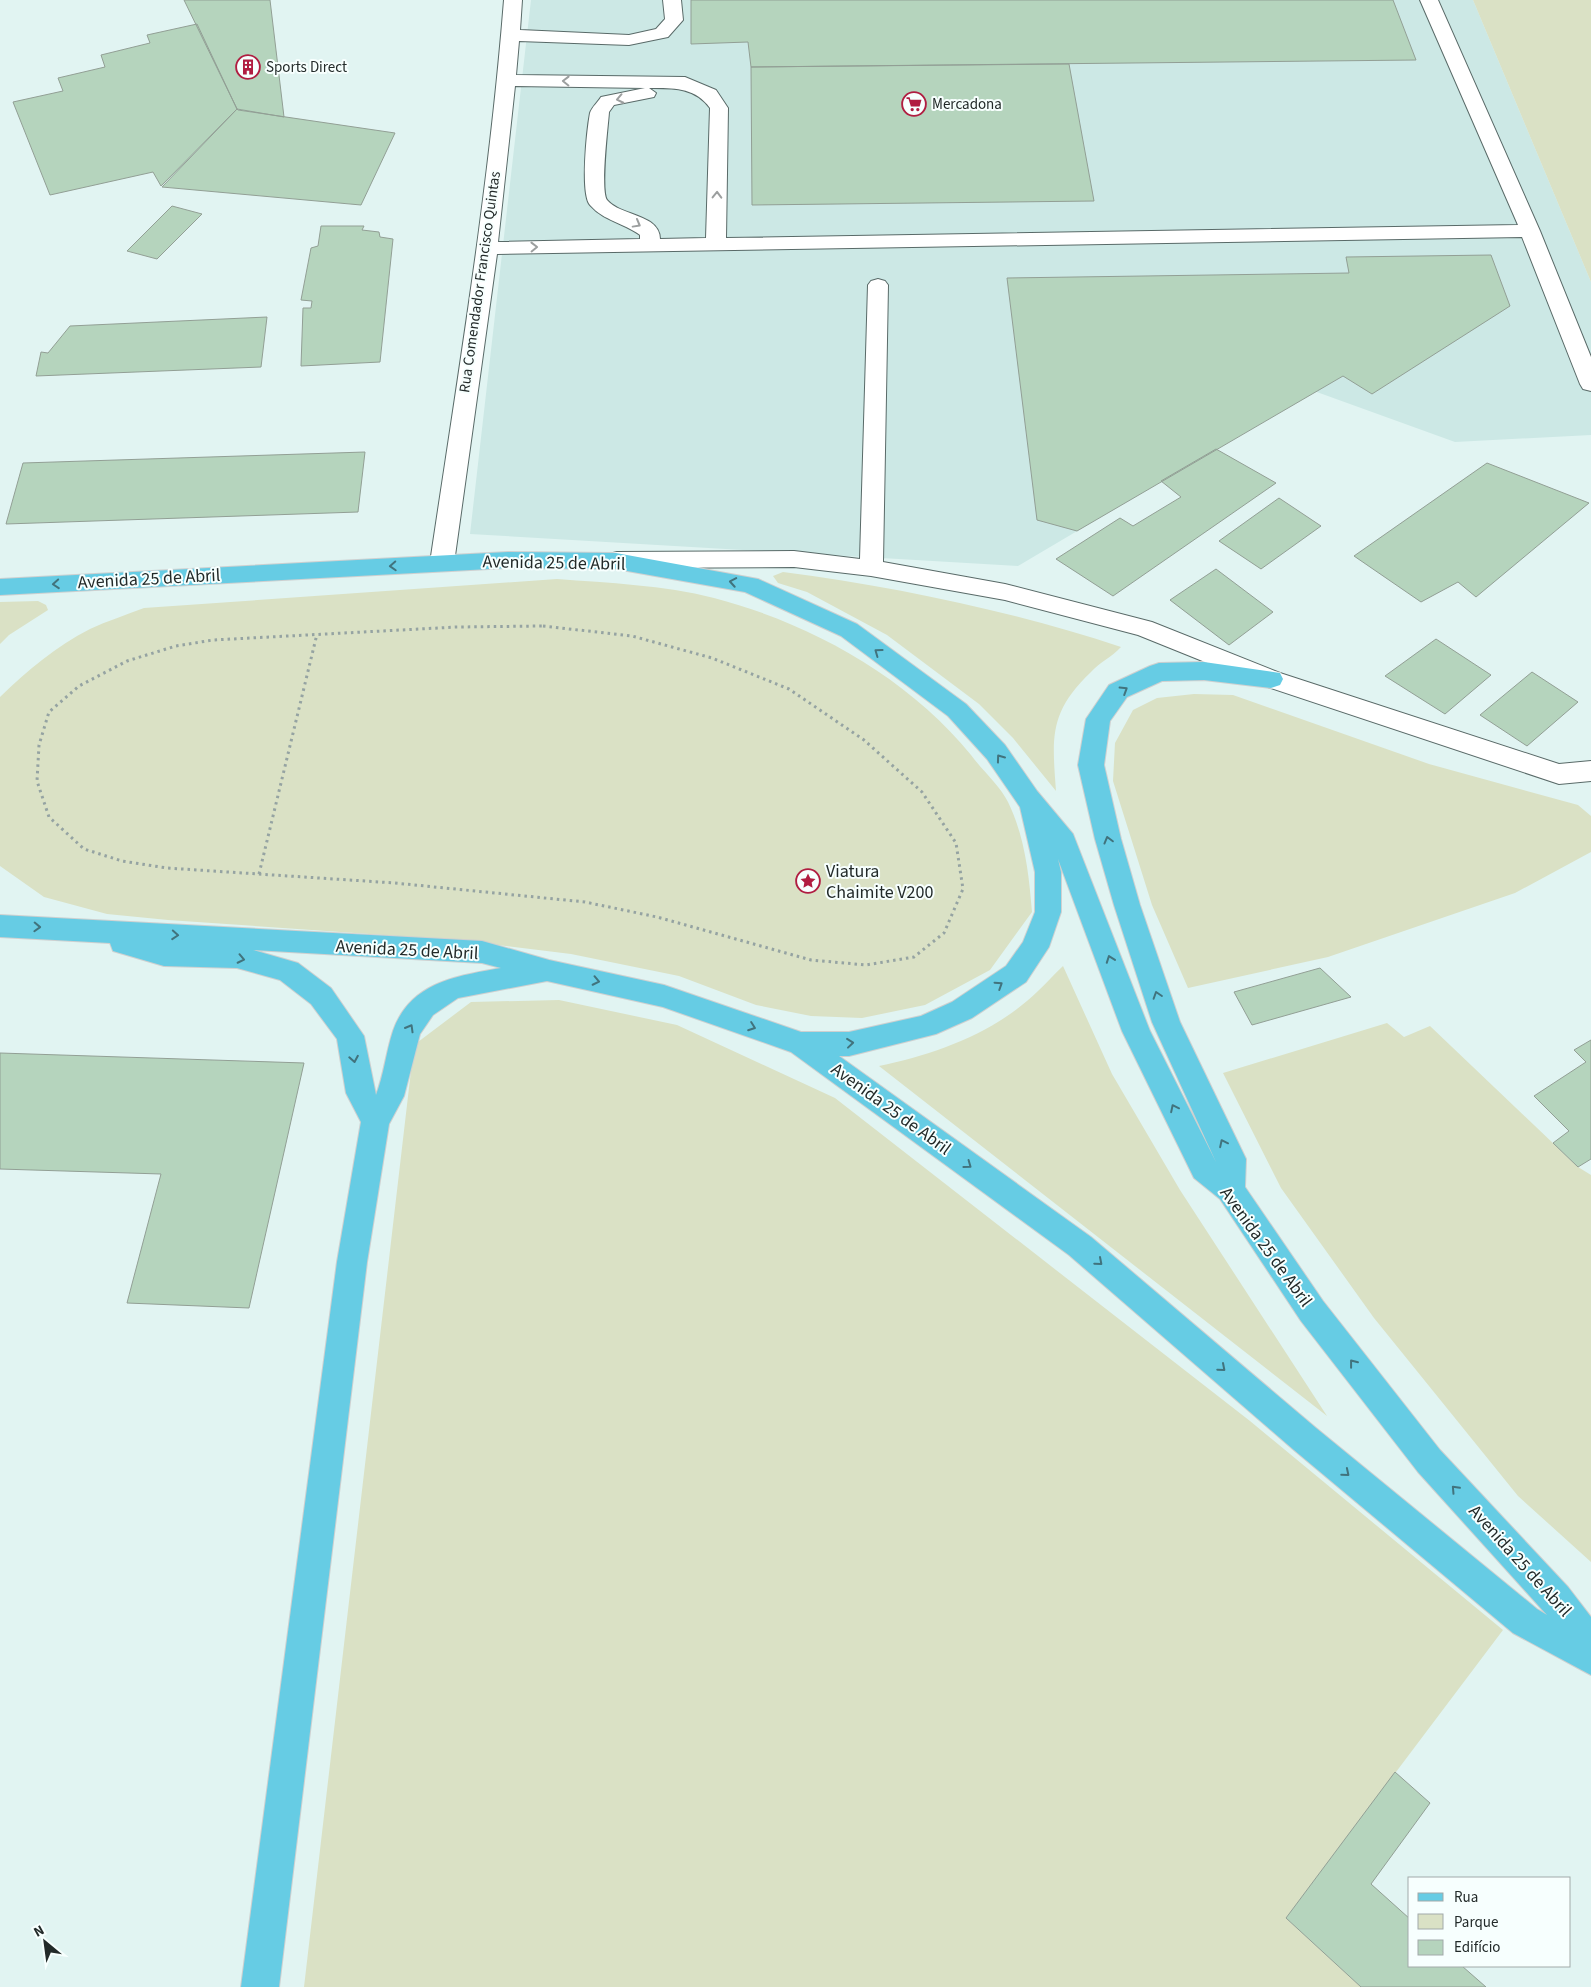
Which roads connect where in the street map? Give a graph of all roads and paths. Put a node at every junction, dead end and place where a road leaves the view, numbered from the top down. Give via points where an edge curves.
1 (513, 0) edge
2 (672, 0) edge
3 (1429, 0) edge
4 (511, 35) junction
5 (507, 80) junction
6 (685, 83) junction
7 (1530, 231) junction
8 (716, 244) junction
9 (650, 246) junction
10 (486, 248) junction
11 (878, 285) dead end
12 (1591, 384) edge
13 (616, 560) junction
14 (442, 563) junction
15 (871, 568) junction
16 (0, 587) edge
17 (317, 634) junction
18 (1271, 679) junction
19 (1591, 771) edge
20 (1028, 798) junction
21 (258, 874) junction
22 (0, 926) edge
23 (74, 928) junction
24 (549, 971) junction
25 (801, 1044) junction
26 (375, 1122) junction
27 (1230, 1190) junction
28 (1591, 1644) edge
29 (1591, 1658) edge
30 (260, 1987) edge

1 - 4 street, Rua Comendador Francisco Quintas
2 - 4 street via 674,20 662,33 629,40
3 - 7 street
4 - 5 street, Rua Comendador Francisco Quintas
6 -> 5 street
5 - 10 street, Rua Comendador Francisco Quintas
8 -> 6 street via 719,108 709,94
6 -> 9 street via 608,101 600,111 594,186 597,201 612,214 637,223 650,233
7 - 8 street
7 - 12 street
8 - 9 street
10 -> 9 street
10 - 14 street, Rua Comendador Francisco Quintas
11 - 15 street
13 - 14 main road, Avenida 25 de Abril
13 - 15 street via 794,559
20 -> 13 main road, Avenida 25 de Abril via 996,752 957,710 849,630 750,585
14 -> 16 main road, Avenida 25 de Abril
15 - 18 street via 1005,592 1144,628
17 - 21 path
17 - 21 path via 213,640 176,646 126,661 79,686 49,712 39,745 37,781 49,817 84,848 122,861 167,868
17 - 21 path via 543,626 632,636 712,658 789,689 864,740 922,792 956,842 963,889 944,933 914,957 866,965 811,960 658,917 585,902 395,883
18 - 19 street via 1559,774
27 -> 18 main road via 1231,1159 1166,1022 1116,867 1091,765 1098,719 1118,691 1159,672 1204,671
25 -> 20 main road, Avenida 25 de Abril via 849,1044 926,1026 962,1010 1016,974 1035,947 1048,912 1048,872
27 -> 20 main road, Avenida 25 de Abril via 1204,1169 1136,1031 1064,841
22 -> 23 main road, Avenida 25 de Abril
23 -> 24 main road, Avenida 25 de Abril via 482,952
23 -> 26 main road via 164,955 237,957 288,971 322,996 350,1036 360,1093
24 -> 25 main road, Avenida 25 de Abril via 664,996
26 -> 24 main road via 390,1096 406,1030 424,1008 452,988
25 -> 29 main road, Avenida 25 de Abril via 1080,1246 1305,1439 1526,1621
26 - 30 main road via 352,1262
28 -> 27 main road, Avenida 25 de Abril via 1556,1599 1429,1461 1312,1311

